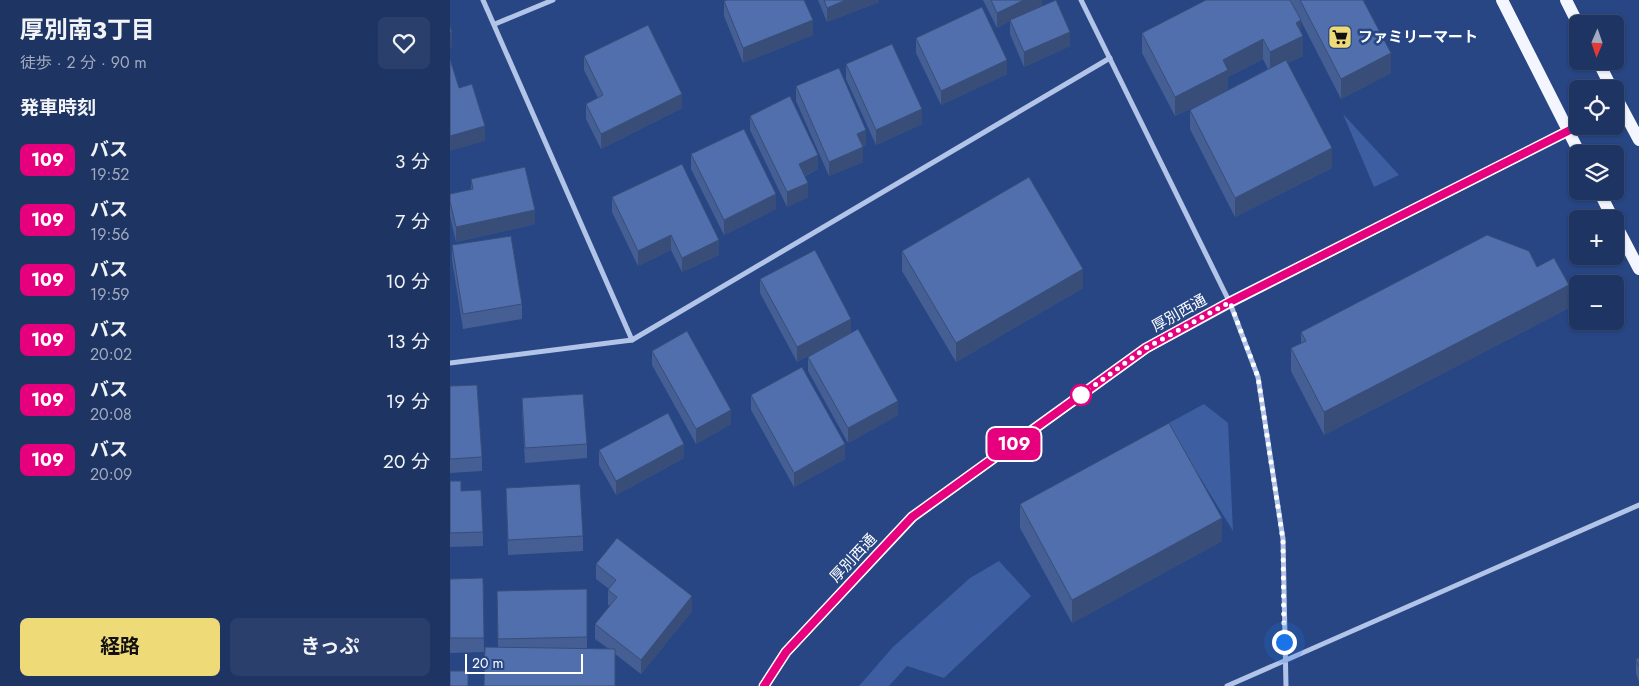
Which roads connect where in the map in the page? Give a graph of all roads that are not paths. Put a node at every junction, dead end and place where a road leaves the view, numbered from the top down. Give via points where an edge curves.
1 (483, 0) edge
2 (553, 0) edge
3 (1081, 0) edge
4 (1502, 0) edge
5 (1566, 0) edge
6 (1574, 15) edge
7 (495, 24) junction
8 (1110, 58) junction
9 (1624, 115) edge
10 (1569, 120) edge
11 (1569, 132) edge
12 (1639, 140) edge
13 (1624, 240) edge
14 (1639, 269) edge
15 (1230, 302) junction
16 (632, 340) junction
17 (450, 363) edge
18 (1639, 505) edge
19 (1285, 660) junction
20 (764, 686) edge
21 (1227, 686) edge
22 (1286, 686) edge

1 - 7 street
2 - 7 street
3 - 8 street
4 - 10 main road
5 - 6 main road
7 - 16 street
8 - 15 street
8 - 16 street
9 - 12 main road
11 - 15 street, 厚別西通
13 - 14 main road
15 - 19 street via 1258,377 1280,520
15 - 20 street, 厚別西通 via 1146,348 912,517 786,652
16 - 17 street
18 - 19 street
19 - 21 street
19 - 22 street

